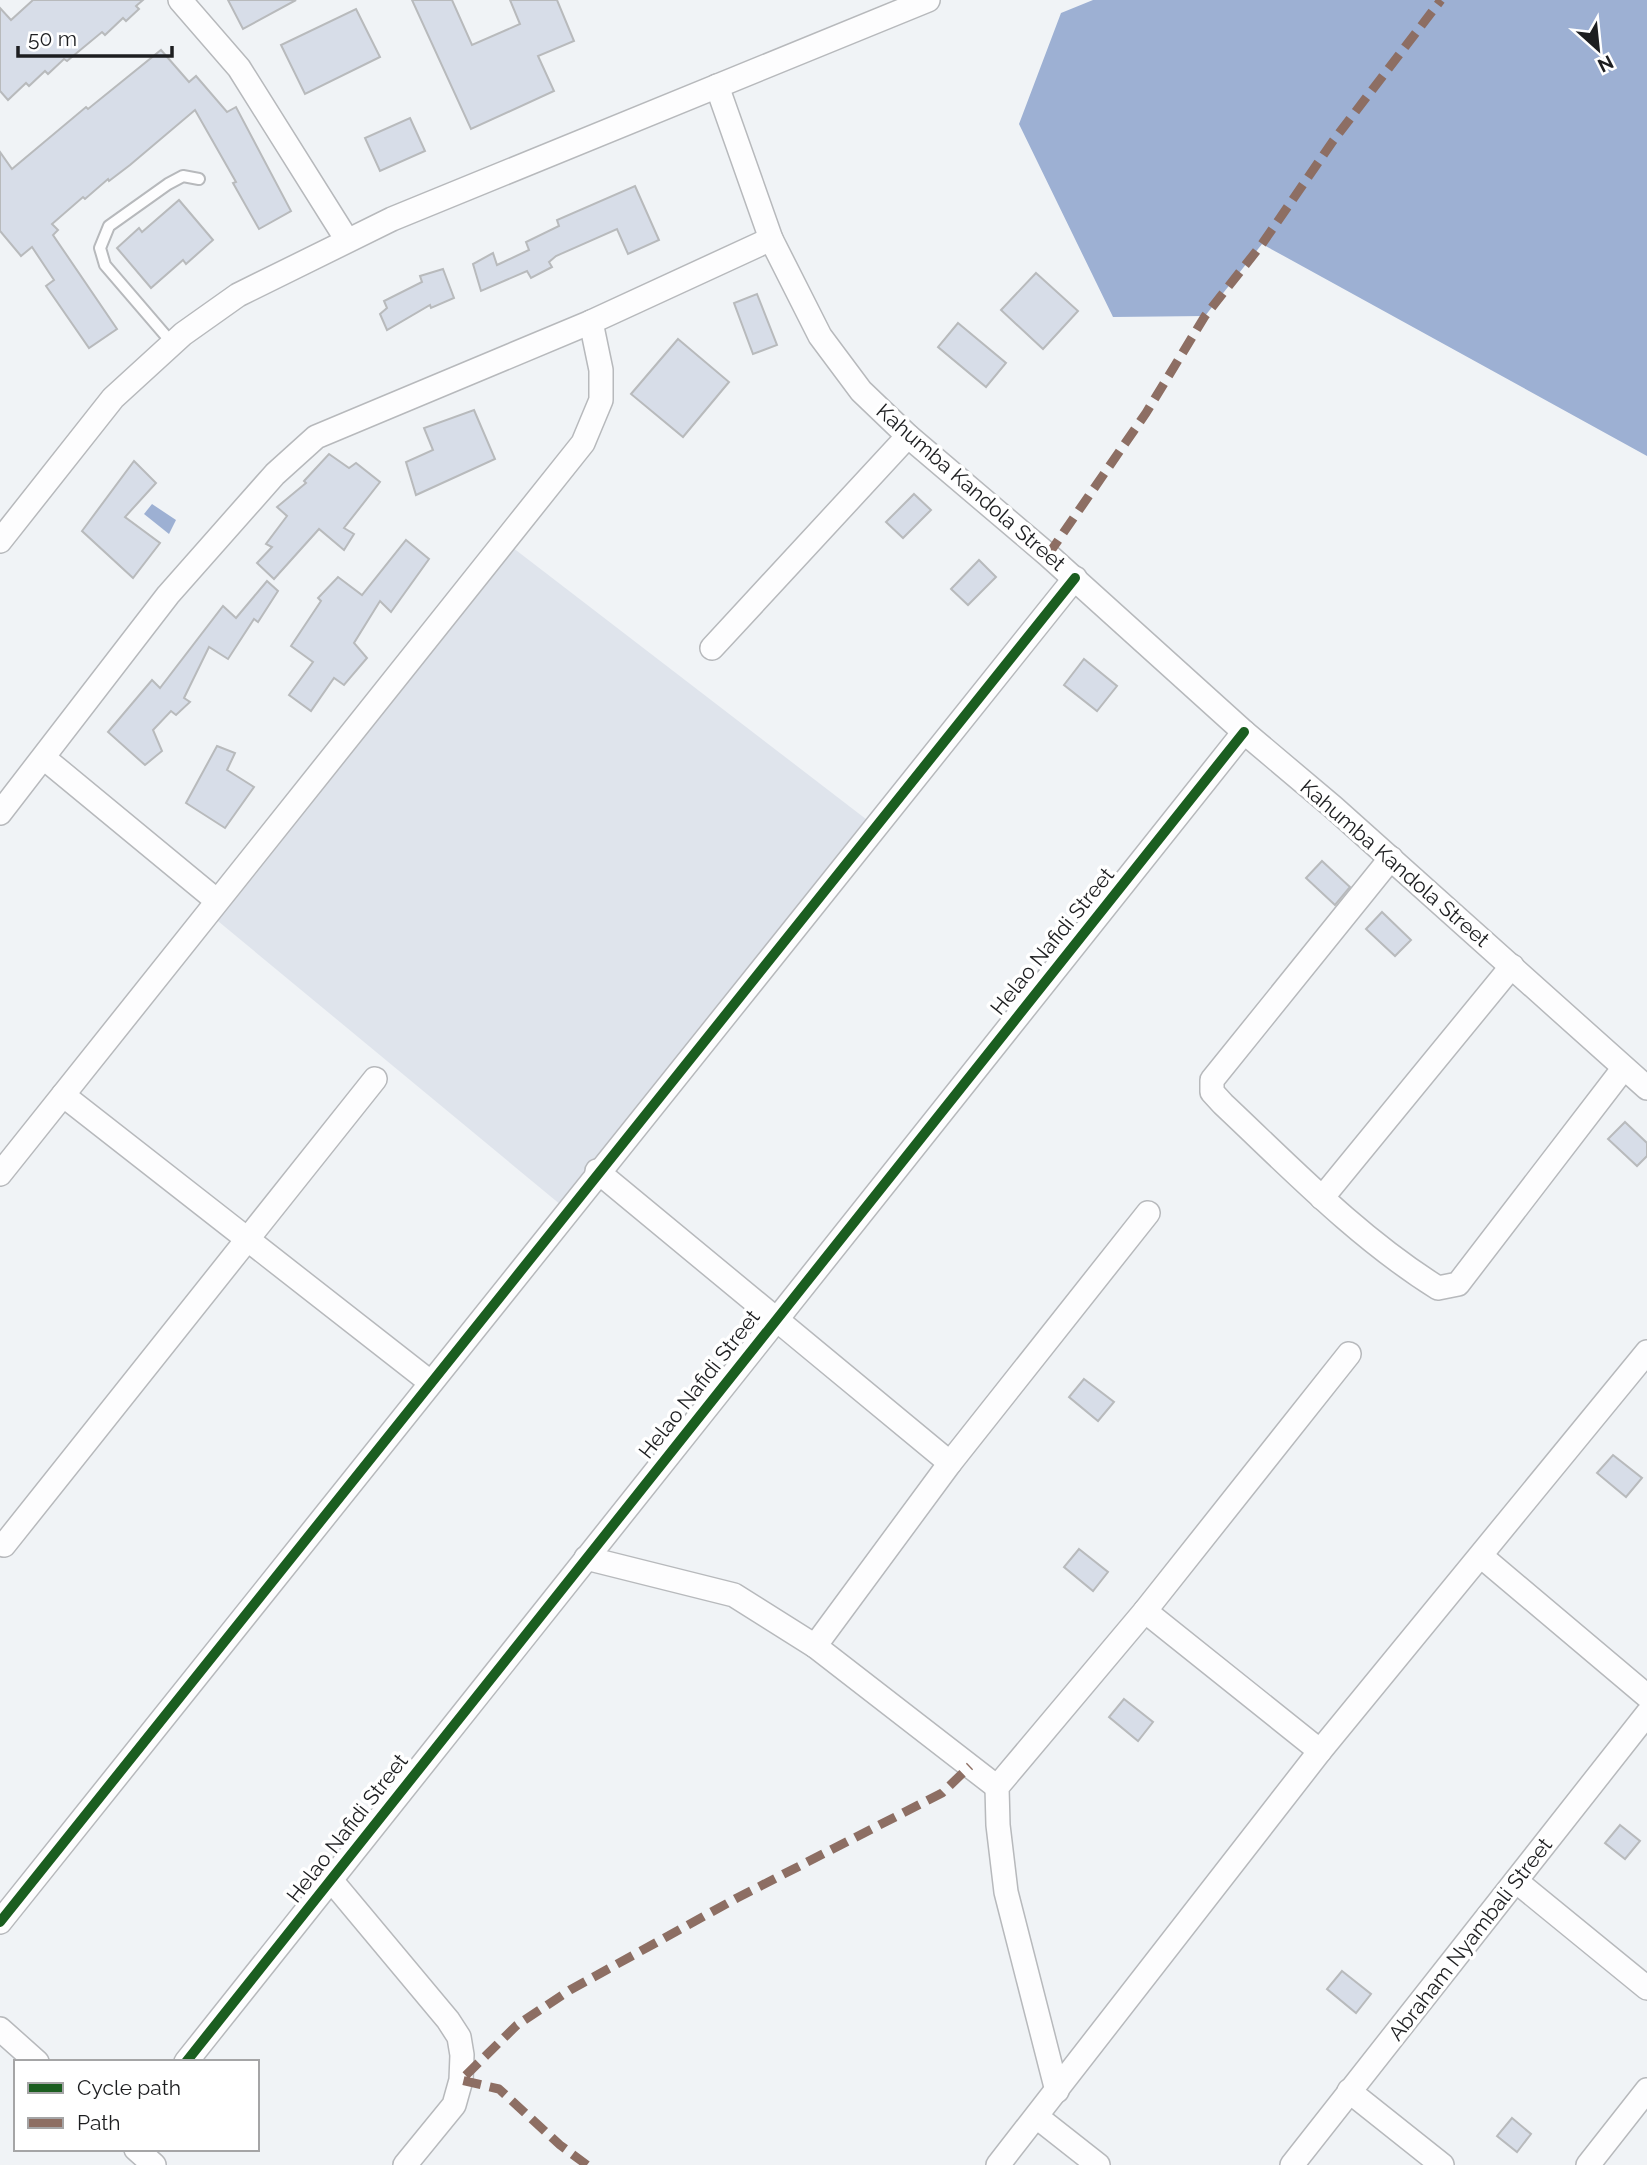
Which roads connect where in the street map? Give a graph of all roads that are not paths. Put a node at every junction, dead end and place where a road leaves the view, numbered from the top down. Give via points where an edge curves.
1 (180, 0) edge
2 (928, 0) edge
3 (718, 86) junction
4 (199, 179) dead end
5 (771, 239) junction
6 (347, 240) junction
7 (591, 323) junction
8 (172, 343) junction
9 (908, 436) junction
10 (0, 541) edge
11 (1075, 578) junction
12 (712, 648) dead end
13 (1244, 732) junction
14 (44, 758) junction
15 (0, 813) edge
16 (1391, 859) junction
17 (216, 901) junction
18 (1512, 966) junction
19 (1623, 1069) junction
20 (375, 1079) dead end
21 (1647, 1088) edge
22 (63, 1095) junction
23 (597, 1171) junction
24 (0, 1174) edge
25 (1322, 1198) junction
26 (1148, 1213) dead end
27 (248, 1239) junction
28 (777, 1318) junction
29 (1647, 1352) edge
30 (1349, 1354) dead end
31 (430, 1382) junction
32 (950, 1464) junction
33 (4, 1545) dead end
34 (1481, 1556) junction
35 (586, 1558) junction
36 (1145, 1611) junction
37 (815, 1646) junction
38 (1647, 1696) edge
39 (1647, 1714) edge
40 (1320, 1751) junction
41 (997, 1787) junction
42 (331, 1880) junction
43 (1516, 1881) junction
44 (0, 1922) edge
45 (1647, 1988) edge
46 (0, 2029) edge
47 (35, 2060) edge
48 (188, 2060) edge
49 (1647, 2090) edge
50 (1057, 2091) junction
51 (1349, 2091) junction
52 (1037, 2118) junction
53 (405, 2165) edge
54 (998, 2165) edge
55 (1098, 2165) edge
56 (1292, 2165) edge
57 (1442, 2165) edge
58 (1588, 2165) edge

1 - 6 street via 239,68
2 - 3 street
3 - 5 street, Kahumba Kandola Street
3 - 6 street
4 - 8 lane via 183,176 168,184 109,226 100,248 105,265
5 - 7 street
5 - 9 street, Kahumba Kandola Street via 820,336 861,391
6 - 8 street via 239,295
7 - 14 street via 316,437 275,474 168,595
7 - 17 street via 601,370 601,400 583,443
8 - 10 street via 113,398
9 - 11 street, Kahumba Kandola Street
9 - 12 street
11 - 13 street, Kahumba Kandola Street
11 - 23 street
13 - 16 street, Kahumba Kandola Street
13 - 28 street, Helao Nafidi Street
14 - 15 street
14 - 17 street
16 - 18 street, Kahumba Kandola Street
16 - 25 street via 1212,1080 1217,1098
17 - 22 street
18 - 19 street, Kahumba Kandola Street
18 - 25 street
19 - 21 street, Kahumba Kandola Street
19 - 25 street via 1458,1284 1438,1288 1401,1264
20 - 27 street
22 - 24 street
22 - 27 street
23 - 28 street
23 - 31 street
26 - 32 street
27 - 31 street
27 - 33 street
28 - 32 street
28 - 35 street, Helao Nafidi Street
29 - 34 street
30 - 36 street
31 - 44 street
32 - 37 street
34 - 38 street
34 - 40 street
35 - 37 street via 734,1595
35 - 42 street, Helao Nafidi Street
36 - 40 street
36 - 41 street
37 - 41 street
39 - 43 street, Abraham Nyambali Street
40 - 50 street
41 - 50 street via 1006,1892
42 - 48 street, Helao Nafidi Street
42 - 53 street via 459,2037 461,2080 454,2105
43 - 45 street
43 - 51 street, Abraham Nyambali Street
46 - 47 street
49 - 58 street
50 - 52 street
51 - 56 street, Abraham Nyambali Street
51 - 57 street
52 - 54 street
52 - 55 street

